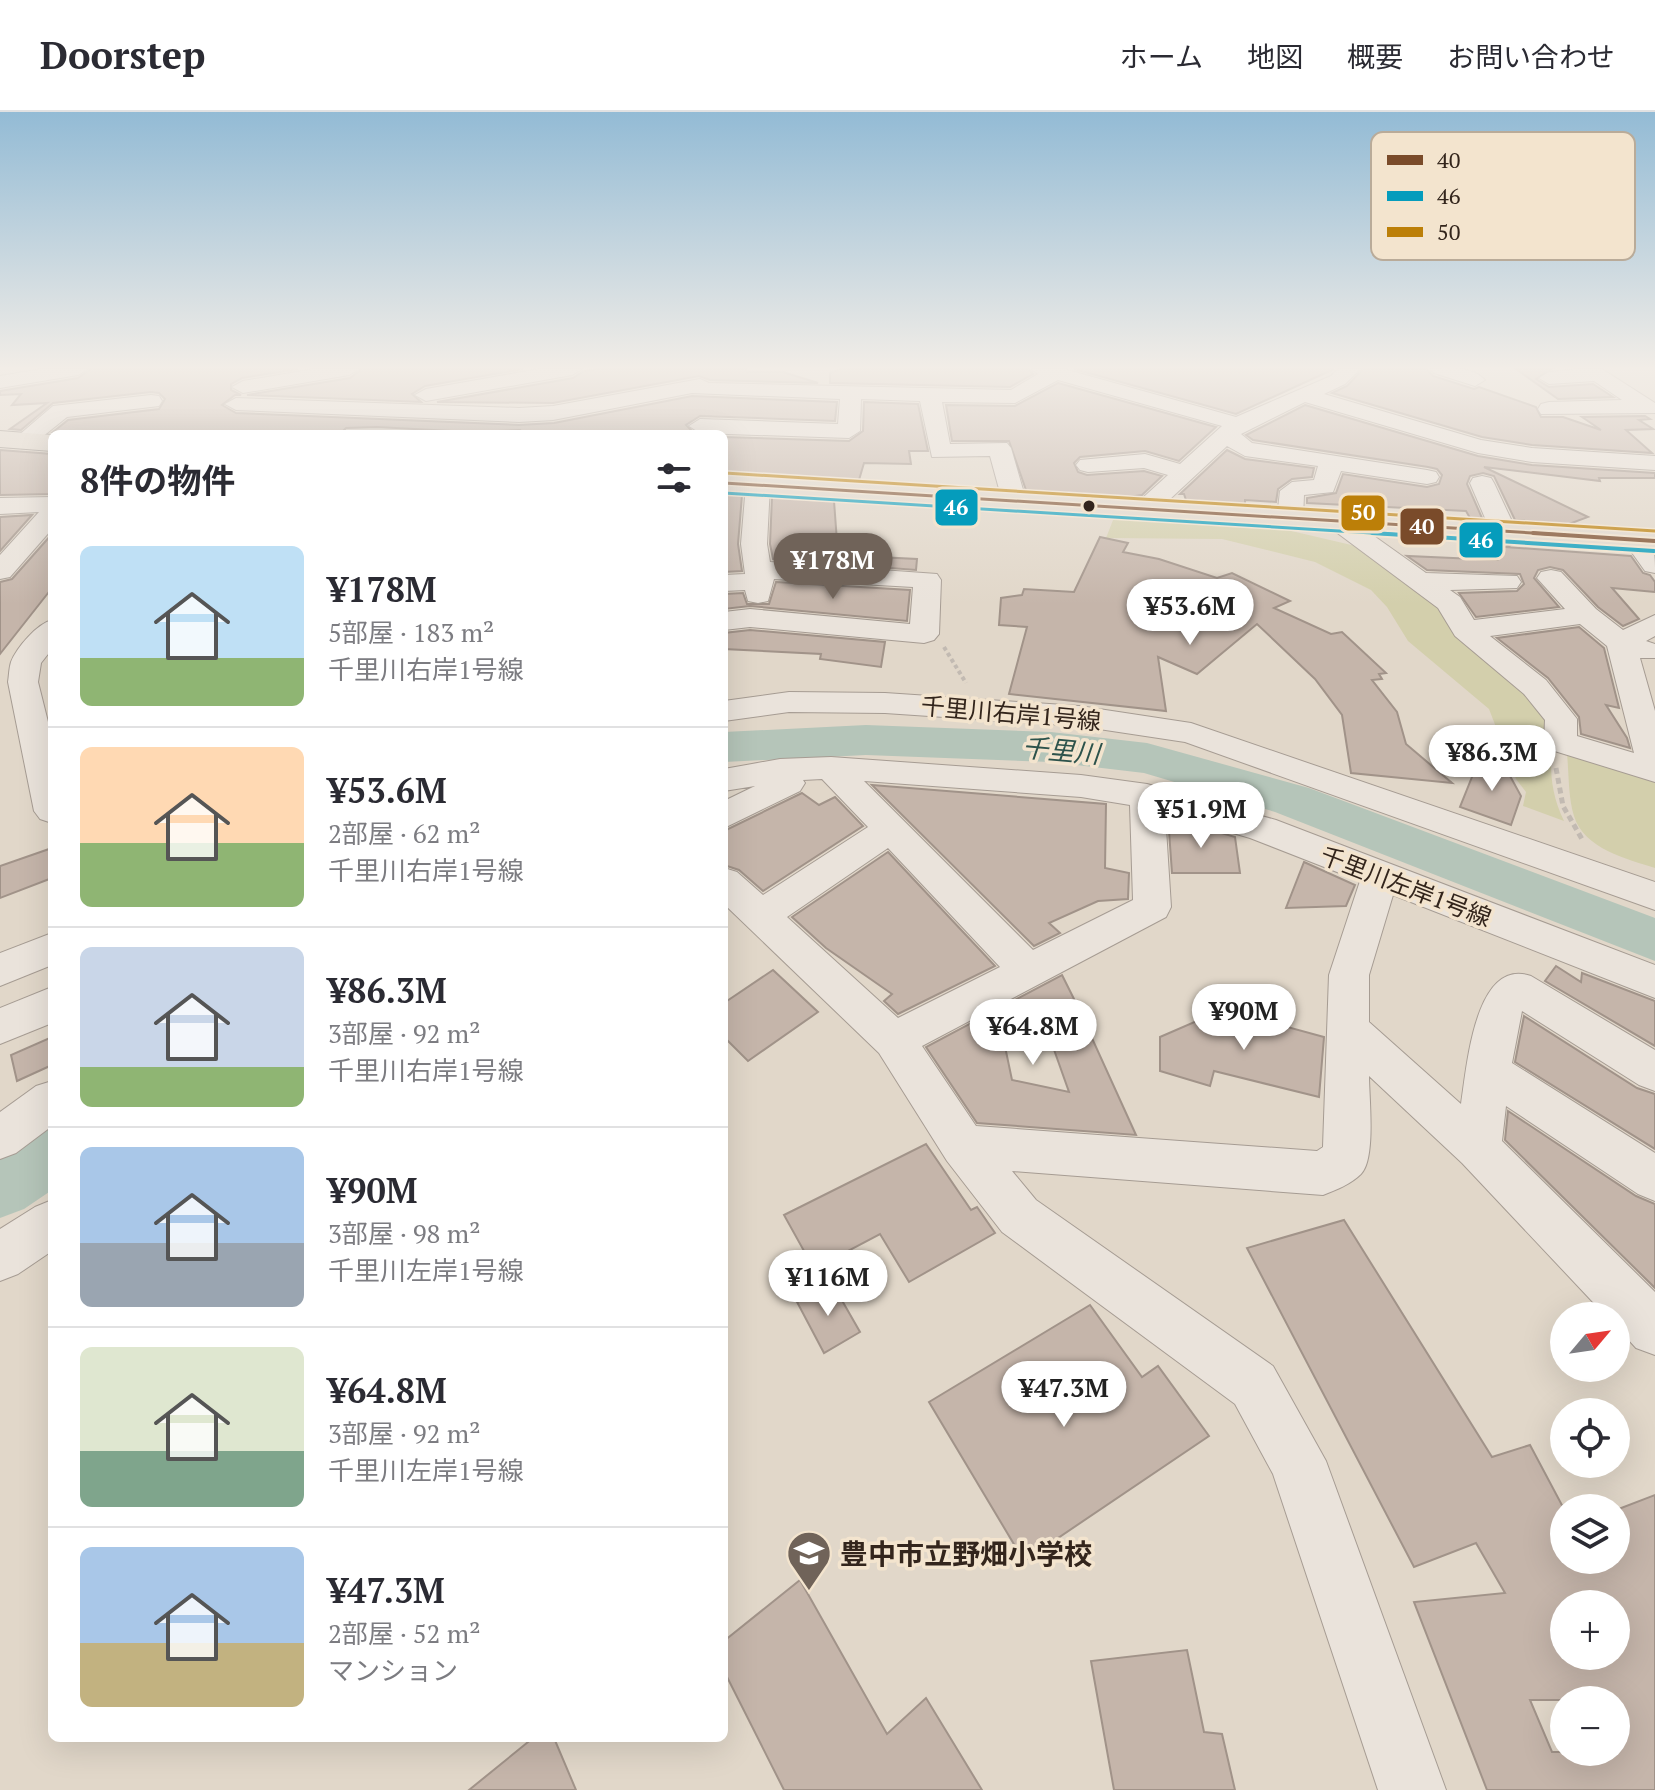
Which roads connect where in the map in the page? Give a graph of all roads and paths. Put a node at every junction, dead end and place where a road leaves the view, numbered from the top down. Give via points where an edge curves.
1 (939, 447) edge
2 (1214, 447) edge
3 (1245, 447) edge
4 (1413, 447) edge
5 (1486, 447) edge
6 (1573, 447) edge
7 (1602, 447) edge
8 (1331, 462) junction
9 (1655, 463) edge
10 (1089, 465) dead end
11 (1185, 473) junction
12 (1402, 473) junction
13 (1427, 477) dead end
14 (1482, 483) dead end
15 (728, 485) edge
16 (758, 497) junction
17 (1014, 500) junction
18 (48, 504) edge
19 (0, 506) edge
20 (1145, 509) junction
21 (728, 510) edge
22 (48, 517) edge
23 (1290, 518) junction
24 (1337, 521) junction
25 (1504, 532) junction
26 (1646, 541) edge
27 (728, 549) edge
28 (759, 565) junction
29 (1655, 565) edge
30 (0, 571) edge
31 (1551, 578) dead end
32 (728, 581) edge
33 (1422, 581) junction
34 (1507, 582) dead end
35 (1586, 615) junction
36 (737, 620) edge
37 (1655, 624) edge
38 (1465, 630) junction
39 (48, 634) edge
40 (924, 634) junction
41 (1621, 643) junction
42 (1655, 653) edge
43 (967, 709) junction
44 (728, 710) edge
45 (1560, 742) junction
46 (831, 768) junction
47 (1655, 771) edge
48 (728, 779) edge
49 (788, 783) dead end
50 (48, 793) edge
51 (1147, 796) junction
52 (728, 814) edge
53 (891, 829) junction
54 (1589, 846) dead end
55 (1380, 876) junction
56 (1655, 896) edge
57 (741, 899) edge
58 (48, 950) edge
59 (0, 970) edge
60 (1028, 970) junction
61 (1655, 982) edge
62 (48, 1006) edge
63 (0, 1027) edge
64 (1348, 1029) junction
65 (894, 1040) junction
66 (1488, 1071) junction
67 (1655, 1072) edge
68 (48, 1103) edge
69 (0, 1138) edge
70 (963, 1146) junction
71 (1478, 1148) junction
72 (1655, 1179) edge
73 (48, 1226) edge
74 (0, 1257) edge
75 (1655, 1329) edge
76 (1412, 1790) edge

1 - 17 street via 940,452 999,448
2 - 11 street
3 - 8 street
4 - 12 street
5 - 6 street via 1532,455
7 - 9 street
8 - 12 street
8 - 23 street via 1324,487 1292,491
10 - 11 street via 1145,461
11 - 20 street
12 - 13 street
14 - 25 street
15 - 16 main road
16 - 17 main road
16 - 21 street
16 - 28 street
17 - 20 main road
18 - 19 street
20 - 23 main road
22 - 30 street
23 - 24 main road
24 - 25 main road
24 - 33 street
25 - 26 main road
26 - 29 street
27 - 28 street
28 - 32 street
28 - 36 street
28 - 40 street via 927,580
31 - 35 street
33 - 34 street
33 - 38 street via 1450,603
35 - 38 street
35 - 41 street
36 - 40 street
37 - 41 street
38 - 45 street via 1535,687 1561,719
39 - 50 street via 26,662 23,682
40 - 43 path via 938,639 968,686
41 - 42 street
41 - 47 street
43 - 44 street, 千里川右岸1号線 via 789,702
43 - 56 street, 千里川右岸1号線 via 1079,716 1191,733
45 - 47 street
45 - 54 path via 1560,798 1570,823
46 - 48 street, 千里川左岸1号線
46 - 51 street, 千里川左岸1号線 via 1035,781
46 - 53 street
49 - 52 street
51 - 55 street, 千里川左岸1号線 via 1263,829
51 - 60 street via 1152,907
53 - 57 street
53 - 60 street
55 - 61 street, 千里川左岸1号線
55 - 64 street via 1349,975
57 - 65 street
58 - 59 street
60 - 65 street
62 - 63 street
64 - 70 street via 1346,1158 1323,1173
64 - 71 street
65 - 70 street
66 - 67 street via 1501,1008 1516,987
66 - 71 street
66 - 72 street
68 - 69 street
70 - 76 street via 1019,1216 1254,1385 1297,1461
71 - 75 street
73 - 74 street

